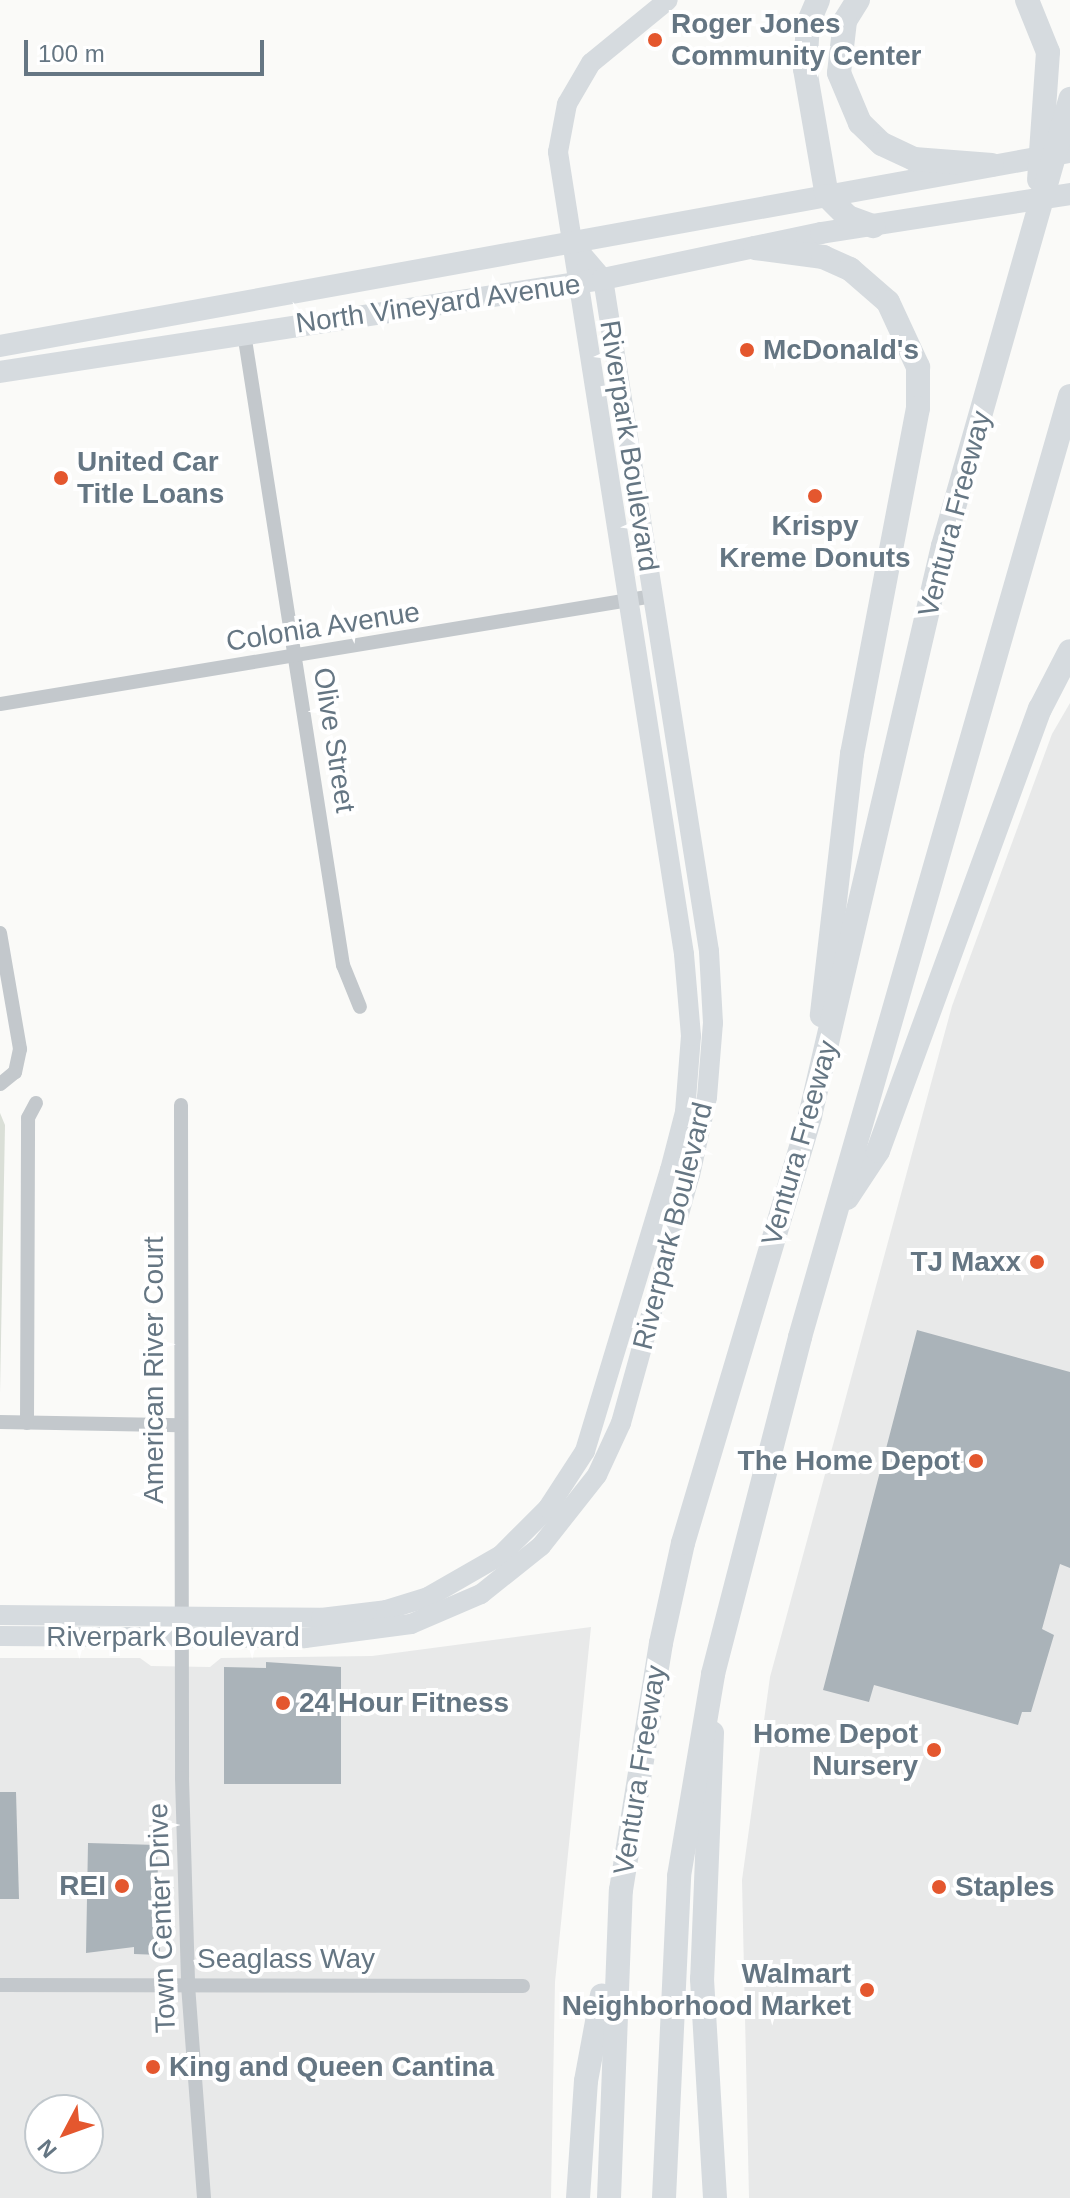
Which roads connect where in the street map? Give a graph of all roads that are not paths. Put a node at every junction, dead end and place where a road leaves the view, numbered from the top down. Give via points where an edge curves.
1 (668, 0) edge
2 (818, 0) edge
3 (858, 0) edge
4 (1027, 0) edge
5 (1070, 99) edge
6 (1070, 152) edge
7 (992, 165) junction
8 (1070, 194) edge
9 (827, 196) junction
10 (1039, 215) junction
11 (873, 226) junction
12 (574, 245) junction
13 (755, 248) junction
14 (603, 279) junction
15 (359, 282) junction
16 (574, 283) junction
17 (244, 333) junction
18 (0, 346) edge
19 (0, 372) edge
20 (1070, 396) edge
21 (653, 596) junction
22 (626, 604) junction
23 (1070, 651) edge
24 (296, 657) junction
25 (0, 704) edge
26 (0, 933) edge
27 (360, 1007) dead end
28 (0, 1084) edge
29 (36, 1103) dead end
30 (181, 1105) dead end
31 (810, 1116) junction
32 (833, 1221) junction
33 (0, 1422) edge
34 (27, 1423) junction
35 (180, 1425) junction
36 (0, 1615) edge
37 (180, 1626) junction
38 (0, 1636) edge
39 (713, 1674) junction
40 (621, 1890) junction
41 (0, 1985) edge
42 (188, 1985) junction
43 (523, 1986) dead end
44 (204, 2198) edge
45 (578, 2198) edge
46 (609, 2198) edge
47 (664, 2198) edge
48 (715, 2198) edge

1 - 12 street via 599,54 567,104 558,152
2 - 9 highway via 808,24 805,69
3 - 7 highway via 845,21 839,73 860,123 882,144 914,159
4 - 10 highway via 1048,52
5 - 10 highway, Ventura Freeway
6 - 7 main road
7 - 9 main road
8 - 11 main road, North Vineyard Avenue
9 - 11 highway via 848,217
9 - 12 main road, North Vineyard Avenue
10 - 31 highway, Ventura Freeway via 943,546
11 - 13 main road, North Vineyard Avenue
12 - 14 street, Riverpark Boulevard
12 - 15 main road, North Vineyard Avenue
12 - 16 street, Riverpark Boulevard
13 - 14 main road, North Vineyard Avenue
13 - 31 highway via 823,257 871,284 904,326 920,389 852,754
14 - 16 main road, North Vineyard Avenue
14 - 21 street, Riverpark Boulevard
15 - 17 main road via 324,305 251,323
15 - 18 main road, North Vineyard Avenue
16 - 17 main road, North Vineyard Avenue
16 - 22 street, Riverpark Boulevard
17 - 19 main road, North Vineyard Avenue
17 - 24 street, Olive Street
20 - 32 highway, Ventura Freeway
21 - 22 street, Colonia Avenue
21 - 37 street, Riverpark Boulevard via 709,951 713,1023 707,1097 690,1175 621,1423 597,1475 541,1546 481,1594 445,1611 341,1636
22 - 24 street, Colonia Avenue
22 - 37 street, Riverpark Boulevard via 684,954 691,1036 674,1156 585,1451 526,1532 469,1577 428,1597 353,1616
23 - 32 highway via 1040,709 878,1151
24 - 25 street, Colonia Avenue
24 - 27 street, Olive Street via 343,965
26 - 28 street via 20,1049 15,1072
29 - 34 street via 28,1118
30 - 35 street, American River Court
31 - 40 highway, Ventura Freeway via 683,1543 643,1732
32 - 39 highway, Ventura Freeway
33 - 34 street
34 - 35 street
35 - 37 street, American River Court
36 - 37 street, Riverpark Boulevard
37 - 38 street, Riverpark Boulevard
37 - 42 street, Town Center Drive
39 - 47 highway, Ventura Freeway via 679,1876
39 - 48 highway via 702,1979
40 - 45 highway via 586,2081
40 - 46 highway, Ventura Freeway
41 - 42 street, Seaglass Way
42 - 43 street, Seaglass Way
42 - 44 street, Town Center Drive

